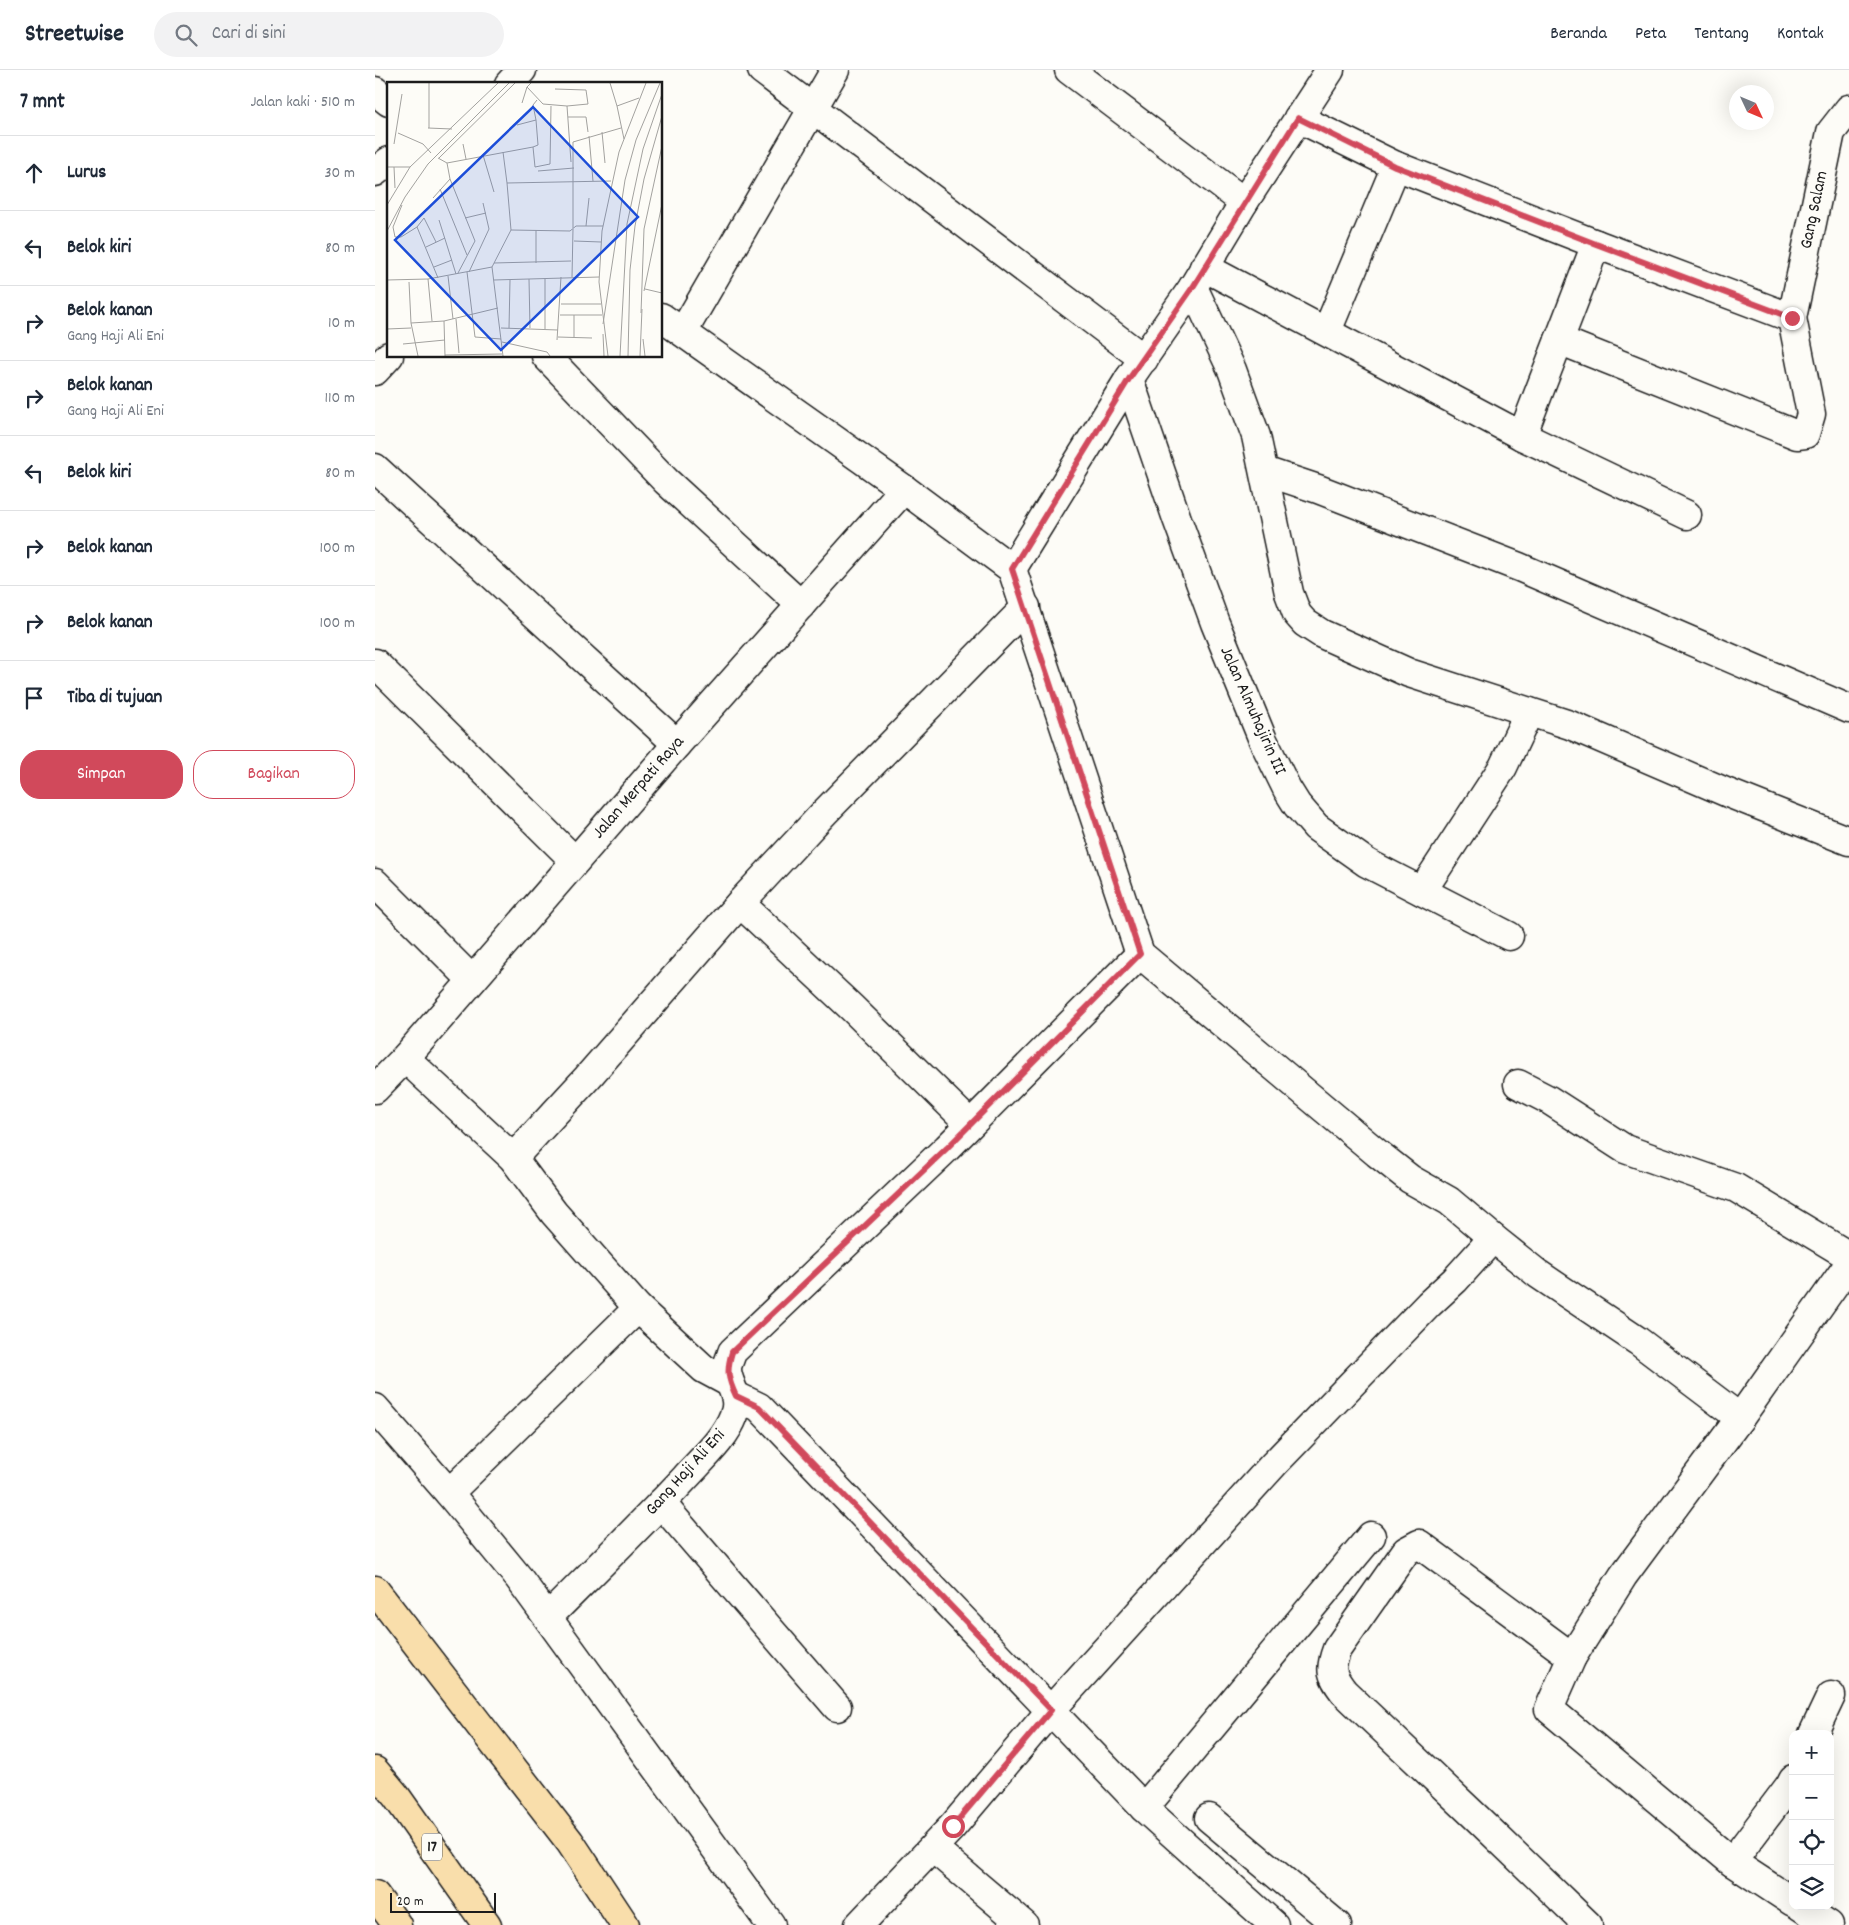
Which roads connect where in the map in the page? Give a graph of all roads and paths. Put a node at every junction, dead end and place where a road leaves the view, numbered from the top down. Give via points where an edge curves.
1 (523, 70) edge
2 (762, 70) edge
3 (835, 70) edge
4 (1069, 70) edge
5 (1330, 70) edge
6 (511, 82) edge
7 (375, 91) edge
8 (387, 100) edge
9 (813, 109) junction
10 (1849, 109) edge
11 (1298, 118) junction
12 (387, 163) edge
13 (1395, 166) junction
14 (375, 172) edge
15 (1245, 202) junction
16 (1596, 244) junction
17 (1198, 277) junction
18 (1792, 318) junction
19 (672, 325) edge
20 (1327, 331) junction
21 (1559, 340) junction
22 (387, 358) edge
23 (549, 358) edge
24 (1137, 369) junction
25 (375, 371) edge
26 (1522, 436) junction
27 (375, 468) edge
28 (1264, 471) junction
29 (904, 489) junction
30 (1687, 515) dead end
31 (1012, 569) junction
32 (801, 605) junction
33 (1026, 607) junction
34 (375, 663) edge
35 (1849, 709) edge
36 (1529, 712) junction
37 (677, 744) junction
38 (1849, 841) edge
39 (575, 861) junction
40 (375, 883) edge
41 (1422, 891) junction
42 (740, 903) junction
43 (1509, 936) dead end
44 (1140, 954) junction
45 (472, 980) junction
46 (405, 1058) junction
47 (1518, 1084) dead end
48 (375, 1089) edge
49 (970, 1124) junction
50 (513, 1158) junction
51 (1493, 1238) junction
52 (1849, 1256) edge
53 (1849, 1264) edge
54 (638, 1308) junction
55 (733, 1390) junction
56 (375, 1408) edge
57 (1740, 1418) junction
58 (449, 1493) junction
59 (661, 1503) junction
60 (1371, 1536) dead end
61 (375, 1590) edge
62 (548, 1616) junction
63 (1572, 1657) junction
64 (1831, 1696) dead end
65 (837, 1707) dead end
66 (1051, 1710) junction
67 (1815, 1730) edge
68 (375, 1770) edge
69 (1789, 1786) edge
70 (1144, 1808) junction
71 (1209, 1818) dead end
72 (933, 1848) junction
73 (1731, 1862) junction
74 (375, 1895) edge
75 (1789, 1899) edge
76 (1806, 1910) edge
77 (397, 1925) edge
78 (487, 1925) edge
79 (625, 1925) edge
80 (771, 1925) edge
81 (859, 1925) edge
82 (1024, 1925) edge
83 (1274, 1925) edge
84 (1337, 1925) edge
85 (1588, 1925) edge
86 (1829, 1925) edge

1 - 6 street
2 - 9 street
3 - 9 street
4 - 15 street
5 - 11 street
7 - 8 street
9 - 19 street
9 - 24 street
10 - 18 street, Gang Salam via 1831,132
11 - 13 street
11 - 15 street
12 - 14 street
13 - 16 street
13 - 20 street
15 - 17 street
16 - 18 street
16 - 21 street
17 - 20 street
17 - 24 street
17 - 28 street via 1256,436
18 - 21 street via 1811,414 1805,434 1797,435
19 - 29 street
20 - 26 street
21 - 26 street
22 - 25 street
23 - 32 street via 666,481
24 - 31 street
24 - 41 street, Jalan Almuhajirin III via 1177,519 1246,702 1287,789 1316,826 1367,863
26 - 30 street
27 - 37 street
28 - 35 street via 1519,567
28 - 36 street via 1289,593 1297,614 1305,623 1322,634 1409,673
29 - 31 street
29 - 32 street, Jalan Merpati Raya
31 - 33 street
32 - 37 street, Jalan Merpati Raya
33 - 42 street
33 - 44 street
34 - 39 street
36 - 38 street via 1570,725
36 - 41 street via 1503,767
37 - 39 street, Jalan Merpati Raya
39 - 45 street, Jalan Merpati Raya
40 - 45 street
41 - 43 street, Jalan Almuhajirin III
42 - 49 street
42 - 50 street
44 - 49 street, Gang Haji Ali Eni
44 - 51 street via 1377,1153 1410,1179 1449,1201
45 - 46 street, Jalan Merpati Raya
46 - 48 street, Jalan Merpati Raya
46 - 50 street
47 - 52 street via 1625,1149 1736,1188
49 - 55 street, Gang Haji Ali Eni via 732,1352 727,1367
50 - 54 street via 554,1213
51 - 57 street via 1538,1274 1639,1341
51 - 66 street via 1274,1464
53 - 57 street
54 - 55 street via 704,1369
54 - 58 street
55 - 59 street, Gang Haji Ali Eni via 735,1413 727,1429
55 - 66 street via 759,1407
56 - 58 street
57 - 63 street via 1623,1576
58 - 62 street
59 - 62 street, Gang Haji Ali Eni
59 - 65 street
60 - 70 street
61 - 79 highway via 570,1842
62 - 80 street
63 - 73 street via 1549,1710
63 - 85 street via 1419,1544 1406,1551 1337,1649 1331,1663 1333,1678 1344,1692
64 - 67 street
66 - 70 street
66 - 72 street
68 - 78 highway, 17
69 - 73 street
70 - 83 street
71 - 84 street
72 - 81 street
72 - 82 street
73 - 75 street
74 - 77 highway
76 - 86 street

